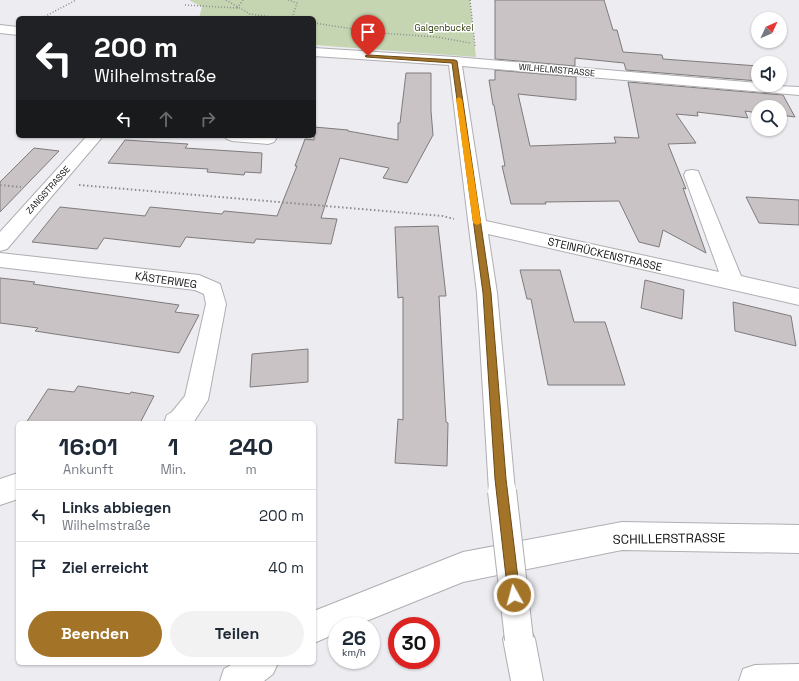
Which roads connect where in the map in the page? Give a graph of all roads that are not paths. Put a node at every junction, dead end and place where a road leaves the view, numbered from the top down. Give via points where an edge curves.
1 (0, 29) edge
2 (16, 31) edge
3 (316, 52) edge
4 (455, 61) junction
5 (799, 91) edge
6 (93, 138) edge
7 (256, 138) edge
8 (268, 139) dead end
9 (692, 175) dead end
10 (477, 225) junction
11 (0, 244) edge
12 (0, 260) edge
13 (732, 282) junction
14 (799, 298) edge
15 (179, 421) edge
16 (16, 487) edge
17 (0, 492) edge
18 (799, 539) edge
19 (316, 626) edge
20 (259, 665) edge
21 (799, 680) edge
22 (236, 681) edge
23 (527, 681) edge
24 (755, 681) edge

1 - 2 street
3 - 4 street, WILHELMSTRASSE
4 - 5 street, WILHELMSTRASSE
4 - 10 street
6 - 11 street, ZANGSTRASSE
7 - 8 street
9 - 13 street
10 - 13 street, STEINRÜCKENSTRASSE
10 - 23 street, bridge via 487,293 502,491 519,639
12 - 15 street, KÄSTERWEG via 199,283 213,290 216,304 196,400
13 - 14 street, STEINRÜCKENSTRASSE
16 - 17 street
18 - 19 street, SCHILLERSTRASSE via 622,536 463,567
20 - 22 street
21 - 24 street

